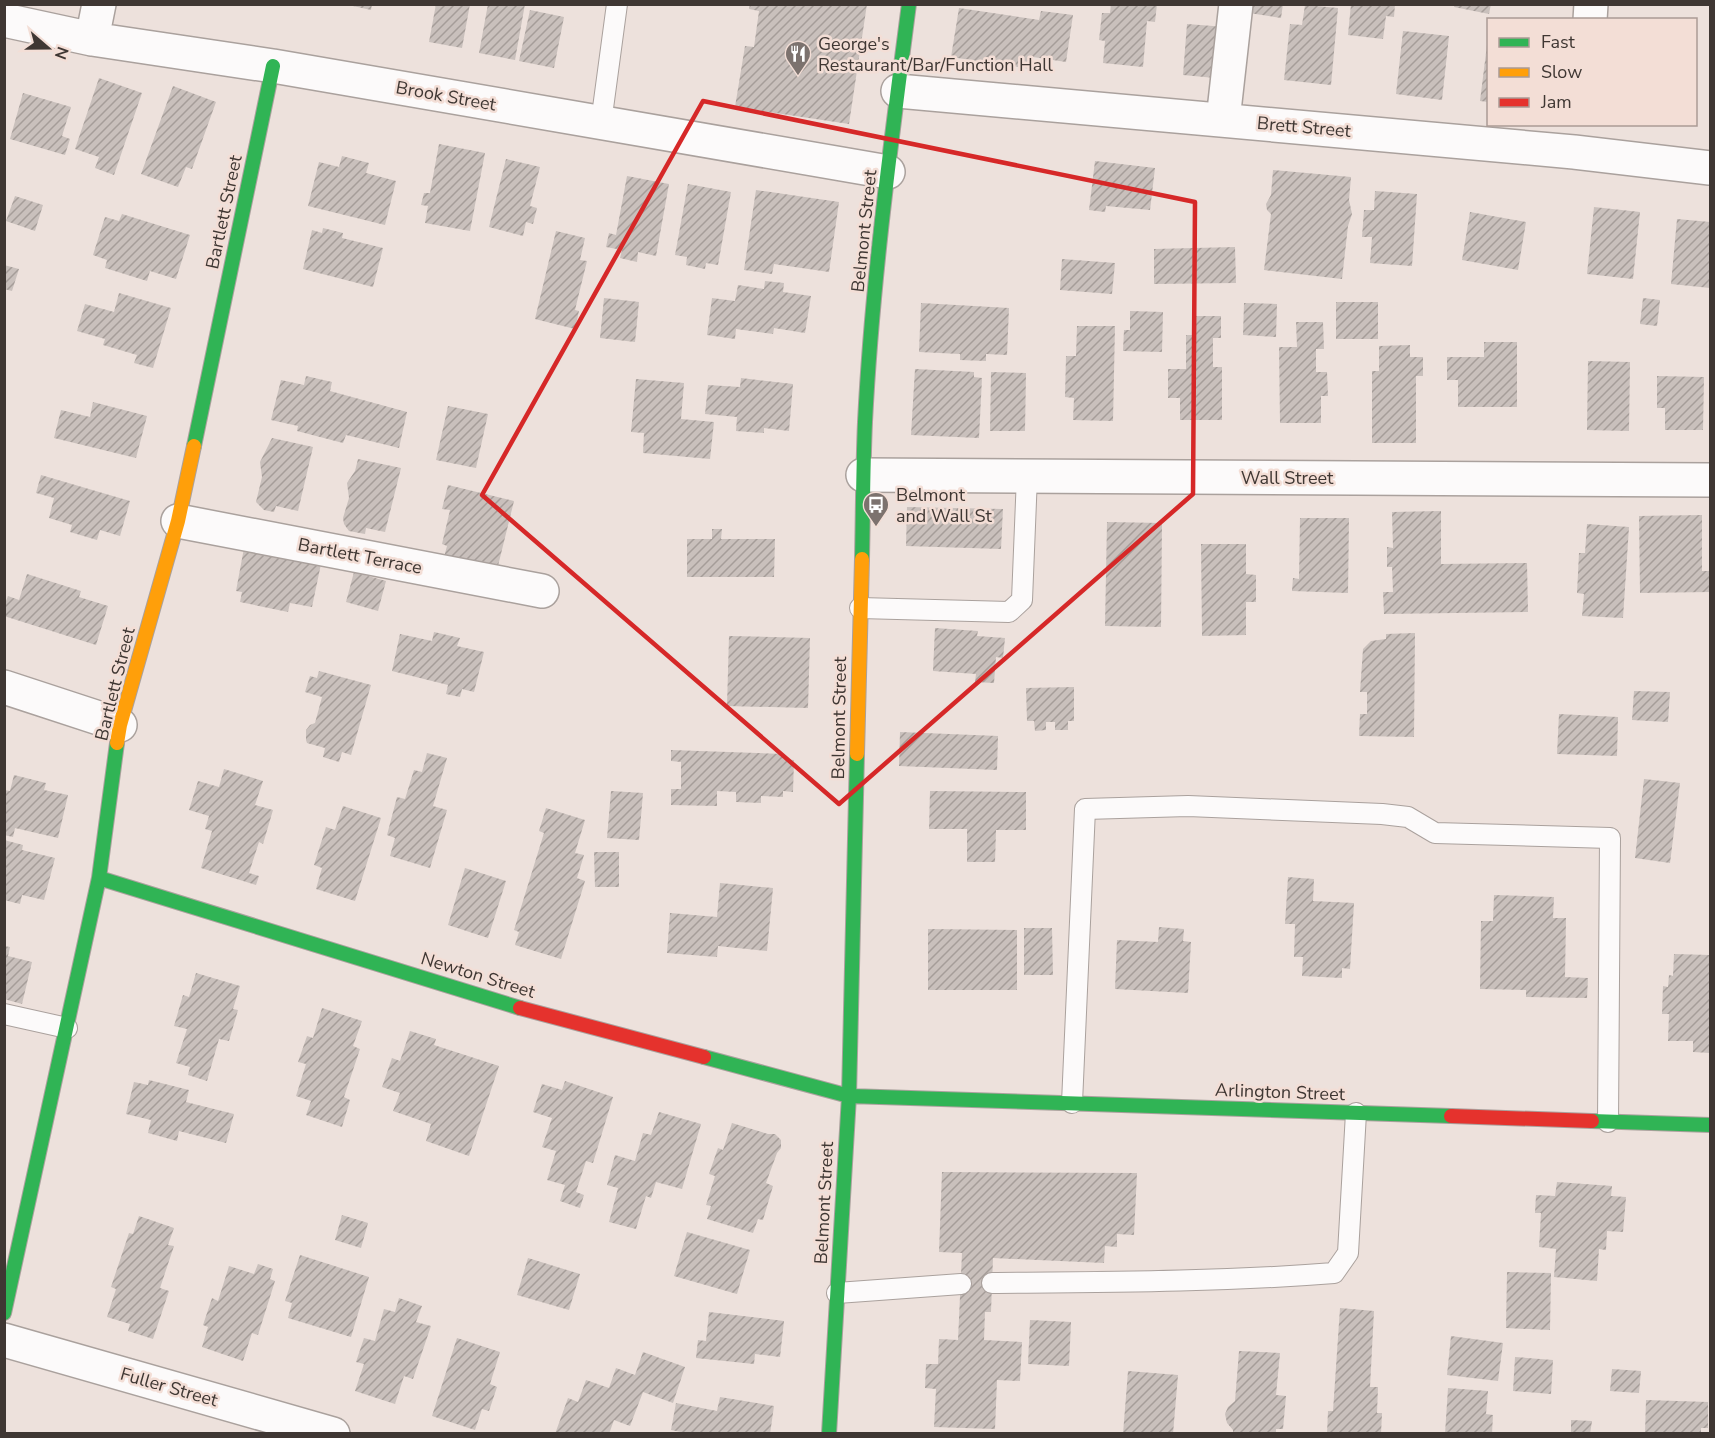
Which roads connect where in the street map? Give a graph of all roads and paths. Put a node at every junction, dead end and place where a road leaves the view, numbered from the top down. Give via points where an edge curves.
1 (99, 4) edge
2 (617, 4) edge
3 (909, 4) edge
4 (1236, 4) edge
5 (4, 20) edge
6 (92, 39) junction
7 (273, 66) junction
8 (898, 91) junction
9 (1223, 120) junction
10 (601, 123) junction
11 (1576, 138) edge
12 (1710, 168) edge
13 (888, 172) junction
14 (863, 475) junction
15 (1028, 476) junction
16 (1710, 480) edge
17 (178, 521) junction
18 (542, 591) dead end
19 (860, 608) junction
20 (4, 687) edge
21 (120, 725) junction
22 (99, 878) junction
23 (4, 1014) edge
24 (67, 1028) junction
25 (849, 1096) junction
26 (1072, 1103) junction
27 (1356, 1113) junction
28 (1608, 1122) junction
29 (1710, 1125) edge
30 (992, 1283) dead end
31 (961, 1284) dead end
32 (837, 1293) junction
33 (4, 1314) edge
34 (4, 1340) edge
35 (333, 1434) edge
36 (829, 1434) edge

1 - 6 street
2 - 10 lane
3 - 8 street, Belmont Street
4 - 9 street
5 - 6 street, Brook Street
6 - 7 street, Brook Street
7 - 10 street, Brook Street
7 - 17 street, Bartlett Street
8 - 9 street, Brett Street
8 - 13 street, Belmont Street
9 - 11 street, Brett Street
10 - 13 street, Brook Street
11 - 12 street, Brett Street
13 - 14 street, Belmont Street via 868,368
14 - 15 street, Wall Street
14 - 19 street, Belmont Street
15 - 16 street, Wall Street
15 - 19 lane via 1022,600 1009,612
17 - 18 street, Bartlett Terrace
17 - 21 street, Bartlett Street
19 - 25 street, Belmont Street
20 - 21 street
21 - 22 street, Bartlett Street
22 - 24 street, Bartlett Street
22 - 25 street, Newton Street via 521,1008
23 - 24 lane
24 - 33 street, Bartlett Street
25 - 26 street, Arlington Street
25 - 32 street, Belmont Street
26 - 27 street, Arlington Street
26 - 28 lane via 1085,809 1188,806 1382,814 1408,817 1435,833 1610,838
27 - 28 street, Arlington Street
27 - 30 lane via 1348,1253 1334,1273 1154,1282
28 - 29 street, Arlington Street
31 - 32 lane
32 - 36 street, Belmont Street
34 - 35 street, Fuller Street

